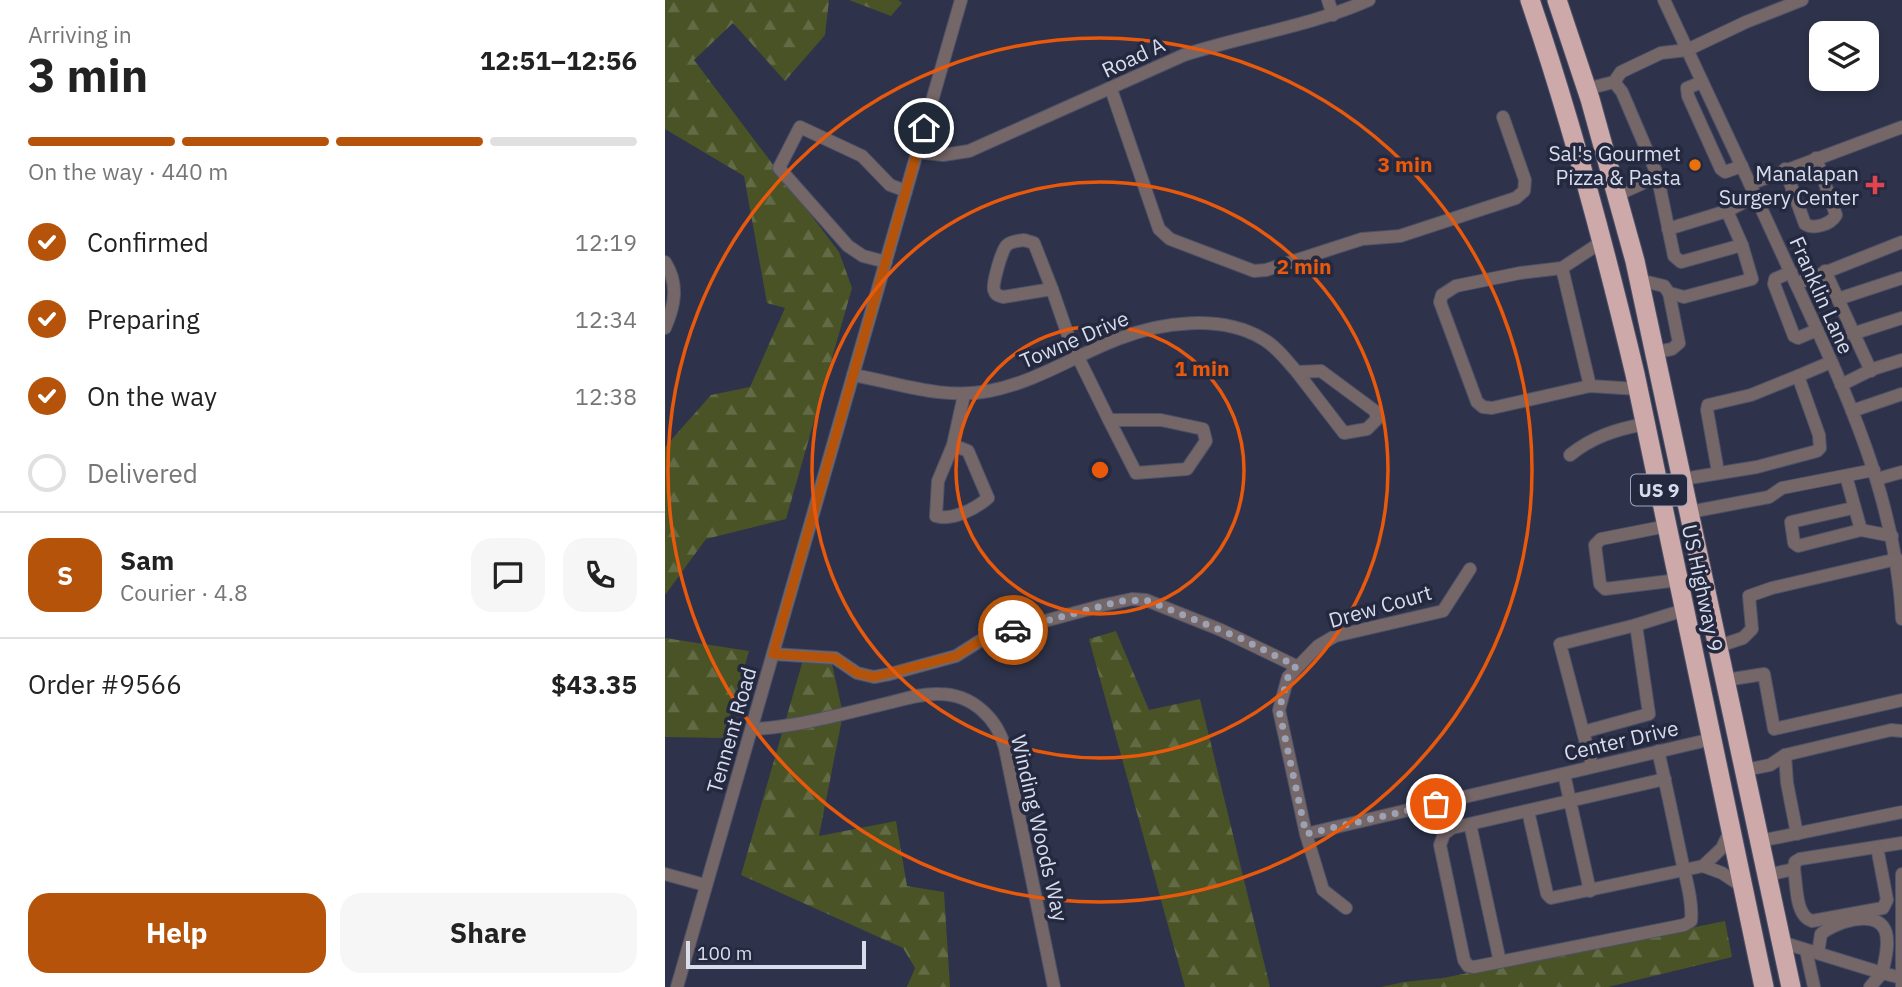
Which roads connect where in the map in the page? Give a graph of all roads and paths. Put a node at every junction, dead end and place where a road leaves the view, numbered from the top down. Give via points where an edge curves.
1 (961, 0) edge
2 (1328, 0) edge
3 (1369, 0) edge
4 (1530, 0) edge
5 (1557, 0) edge
6 (1664, 0) edge
7 (1802, 0) edge
8 (1333, 15) junction
9 (1687, 50) junction
10 (1614, 82) junction
11 (1702, 82) junction
12 (1111, 89) junction
13 (1586, 89) junction
14 (1503, 117) dead end
15 (1901, 130) edge
16 (917, 152) junction
17 (1817, 158) junction
18 (1742, 166) junction
19 (1784, 169) junction
20 (1657, 174) junction
21 (1750, 184) junction
22 (906, 191) junction
23 (1617, 195) junction
24 (1756, 197) junction
25 (1727, 211) junction
26 (1668, 229) junction
27 (1603, 241) junction
28 (1902, 242) edge
29 (1742, 245) junction
30 (665, 262) edge
31 (885, 262) junction
32 (1562, 268) junction
33 (1825, 271) junction
34 (1793, 278) junction
35 (1902, 278) edge
36 (1639, 279) junction
37 (1752, 279) junction
38 (1775, 279) junction
39 (1052, 289) junction
40 (1668, 293) junction
41 (1838, 299) junction
42 (1902, 318) edge
43 (665, 328) edge
44 (1817, 330) junction
45 (1852, 334) junction
46 (1656, 352) junction
47 (1078, 358) junction
48 (1902, 359) edge
49 (1831, 362) junction
50 (1871, 371) junction
51 (1297, 372) junction
52 (853, 375) junction
53 (1798, 376) junction
54 (1841, 385) junction
55 (1590, 386) junction
56 (1638, 389) junction
57 (1902, 394) edge
58 (964, 395) junction
59 (1852, 411) junction
60 (1109, 420) junction
61 (1645, 424) junction
62 (953, 445) junction
63 (1570, 455) dead end
64 (1718, 472) junction
65 (1902, 472) edge
66 (1876, 475) junction
67 (1846, 476) junction
68 (1683, 479) junction
69 (1853, 508) junction
70 (1690, 512) junction
71 (1667, 526) junction
72 (1861, 530) junction
73 (1892, 536) junction
74 (1896, 559) junction
75 (1470, 569) dead end
76 (1678, 580) junction
77 (1684, 610) junction
78 (1902, 619) edge
79 (1636, 625) junction
80 (1719, 646) junction
81 (773, 654) junction
82 (1296, 666) junction
83 (1726, 680) junction
84 (1902, 700) edge
85 (753, 729) junction
86 (1902, 731) edge
87 (1583, 732) junction
88 (1712, 738) junction
89 (1658, 751) junction
90 (1785, 755) junction
91 (1592, 766) junction
92 (1745, 770) junction
93 (1564, 774) junction
94 (1665, 779) junction
95 (1570, 801) junction
96 (1528, 811) junction
97 (1902, 812) edge
98 (1471, 824) junction
99 (1731, 829) junction
100 (1306, 834) junction
101 (1797, 834) junction
102 (1760, 841) junction
103 (1902, 843) edge
104 (1877, 847) junction
105 (1703, 866) junction
106 (1794, 869) junction
107 (1684, 870) junction
108 (665, 874) edge
109 (1902, 874) edge
110 (1767, 875) junction
111 (705, 885) junction
112 (1743, 887) junction
113 (1590, 891) junction
114 (1887, 900) junction
115 (1902, 901) edge
116 (1346, 908) dead end
117 (1801, 913) junction
118 (1777, 920) junction
119 (1781, 942) junction
120 (1812, 952) junction
121 (1500, 962) junction
122 (1882, 973) junction
123 (1902, 978) edge
124 (680, 986) edge
125 (1054, 987) edge
126 (1764, 987) edge
127 (1791, 987) edge
128 (1814, 987) edge
129 (1870, 987) edge
130 (1902, 987) edge

1 - 16 street, Tennent Road
2 - 8 street
3 - 8 street, Road A
4 - 27 highway, US Highway 9 / US 9
5 - 13 highway, US Highway 9 / US 9
6 - 9 street, Franklin Lane
7 - 9 street
8 - 12 street, Road A via 1194,52
9 - 10 street via 1661,52 1621,72
9 - 11 street, Franklin Lane
10 - 13 street
10 - 20 street
11 - 18 street, Franklin Lane
11 - 18 street via 1687,88 1688,96 1721,169 1725,172
12 - 14 street via 1159,229 1170,239 1254,271 1362,239 1400,236 1516,198 1524,191 1525,180
12 - 16 street, Road A via 969,151
13 - 23 highway, US Highway 9 / US 9
15 - 17 street
16 - 22 street, Tennent Road
17 - 19 street
17 - 19 street via 1836,215 1816,227 1805,223
18 - 21 street, Franklin Lane
19 - 21 street
20 - 23 street
20 - 26 street
21 - 24 street, Franklin Lane
22 - 31 street, Tennent Road
22 - 31 street via 890,185 862,156 800,127 779,168 848,246
23 - 36 highway, US Highway 9 / US 9
24 - 25 street
24 - 34 street, Franklin Lane
25 - 26 street
25 - 29 street
26 - 29 street via 1674,256 1681,262
27 - 32 street
27 - 56 highway, US Highway 9 / US 9
28 - 33 street
29 - 37 street
30 - 43 street via 675,289
31 - 52 street, Tennent Road
32 - 55 street
32 - 55 street via 1456,286 1442,295 1440,302 1477,402 1483,407
33 - 34 street
33 - 41 street
34 - 38 street
34 - 44 street, Franklin Lane
35 - 41 street
36 - 40 street via 1664,286
36 - 46 highway, US Highway 9 / US 9
37 - 38 street
37 - 40 street via 1684,297
38 - 44 street via 1794,336
39 - 39 street via 998,295 994,282 1005,246 1024,240 1034,243
39 - 47 street
40 - 46 street via 1679,343
41 - 45 street
42 - 45 street
44 - 49 street, Franklin Lane
45 - 50 street
46 - 68 highway, US Highway 9 / US 9
47 - 51 street, Towne Drive via 1150,329 1214,324 1264,339
47 - 58 street, Towne Drive via 1014,385
47 - 60 street
48 - 50 street
49 - 53 street
49 - 54 street, Franklin Lane
50 - 54 street
51 - 51 street, Towne Drive via 1321,371 1375,411 1377,419 1367,429 1344,433
52 - 58 street, Towne Drive
52 - 81 street, Tennent Road
53 - 64 street via 1751,395 1709,405
53 - 64 street via 1820,448 1757,467
54 - 59 street, Franklin Lane
55 - 56 street
56 - 61 highway, US Highway 9 / US 9
57 - 59 street
58 - 62 street
59 - 66 street, Franklin Lane
60 - 60 street via 1161,420 1203,429 1205,446 1187,469 1136,473
61 - 63 street via 1612,431
61 - 71 highway, US Highway 9 / US 9
62 - 62 street via 968,451 988,498 961,513 940,517 936,516 938,481
64 - 68 street
65 - 66 street
66 - 67 street
66 - 73 street, Franklin Lane
67 - 69 street
67 - 70 street
68 - 70 highway, US Highway 9 / US 9
69 - 72 street
69 - 72 street via 1791,523 1794,543
70 - 80 highway, US Highway 9 / US 9
71 - 76 highway, US Highway 9 / US 9
71 - 76 street via 1601,539 1595,545 1600,584 1605,589
72 - 73 street
73 - 74 street, Franklin Lane
74 - 78 street, Franklin Lane
74 - 80 street via 1749,596 1752,629 1743,638
75 - 82 street, Drew Court via 1443,611 1335,636
76 - 77 highway, US Highway 9 / US 9
77 - 79 street
77 - 88 highway, US Highway 9 / US 9
79 - 87 street via 1649,714
79 - 87 street via 1559,644
80 - 83 highway, US Highway 9 / US 9
81 - 82 street via 835,658 857,673 874,677 956,656 986,637 1132,599 1146,600 1220,630
81 - 85 street, Tennent Road
82 - 100 street, Drew Court via 1279,710
83 - 84 street via 1763,674 1774,729
83 - 92 highway, US Highway 9 / US 9
85 - 111 street, Tennent Road
85 - 125 street, Winding Woods Way via 797,725 929,694 952,695 979,708 1003,740
86 - 90 street
87 - 91 street
88 - 89 street, Center Drive
88 - 99 highway, US Highway 9 / US 9
89 - 91 street, Center Drive
89 - 94 street
90 - 92 street via 1770,765
90 - 101 street
91 - 93 street, Center Drive
92 - 102 highway, US Highway 9 / US 9
93 - 95 street
93 - 100 street, Center Drive
94 - 95 street
94 - 107 street
95 - 96 street
95 - 113 street
96 - 98 street
96 - 113 street via 1547,894 1551,898
97 - 101 street
98 - 121 street
98 - 121 street via 1452,828 1440,845 1464,960 1474,967
99 - 105 street
99 - 112 highway, US Highway 9 / US 9
100 - 116 street, Drew Court via 1323,890
101 - 102 street
102 - 110 highway, US Highway 9 / US 9
103 - 104 street
104 - 106 street via 1800,859
104 - 114 street
105 - 107 street
105 - 112 street
106 - 110 street
106 - 117 street
107 - 113 street
107 - 121 street via 1692,913 1691,921 1684,925
108 - 111 street
109 - 115 street
110 - 118 highway, US Highway 9 / US 9
111 - 124 street, Tennent Road
112 - 126 highway, US Highway 9 / US 9
114 - 115 street
114 - 117 street via 1883,908 1812,922
115 - 123 street
117 - 118 street
118 - 119 highway, US Highway 9 / US 9
119 - 120 street
119 - 127 highway, US Highway 9 / US 9
120 - 122 street
120 - 122 street via 1829,928 1858,919 1874,920 1886,931
120 - 128 street
122 - 123 street
122 - 129 street
123 - 130 street

